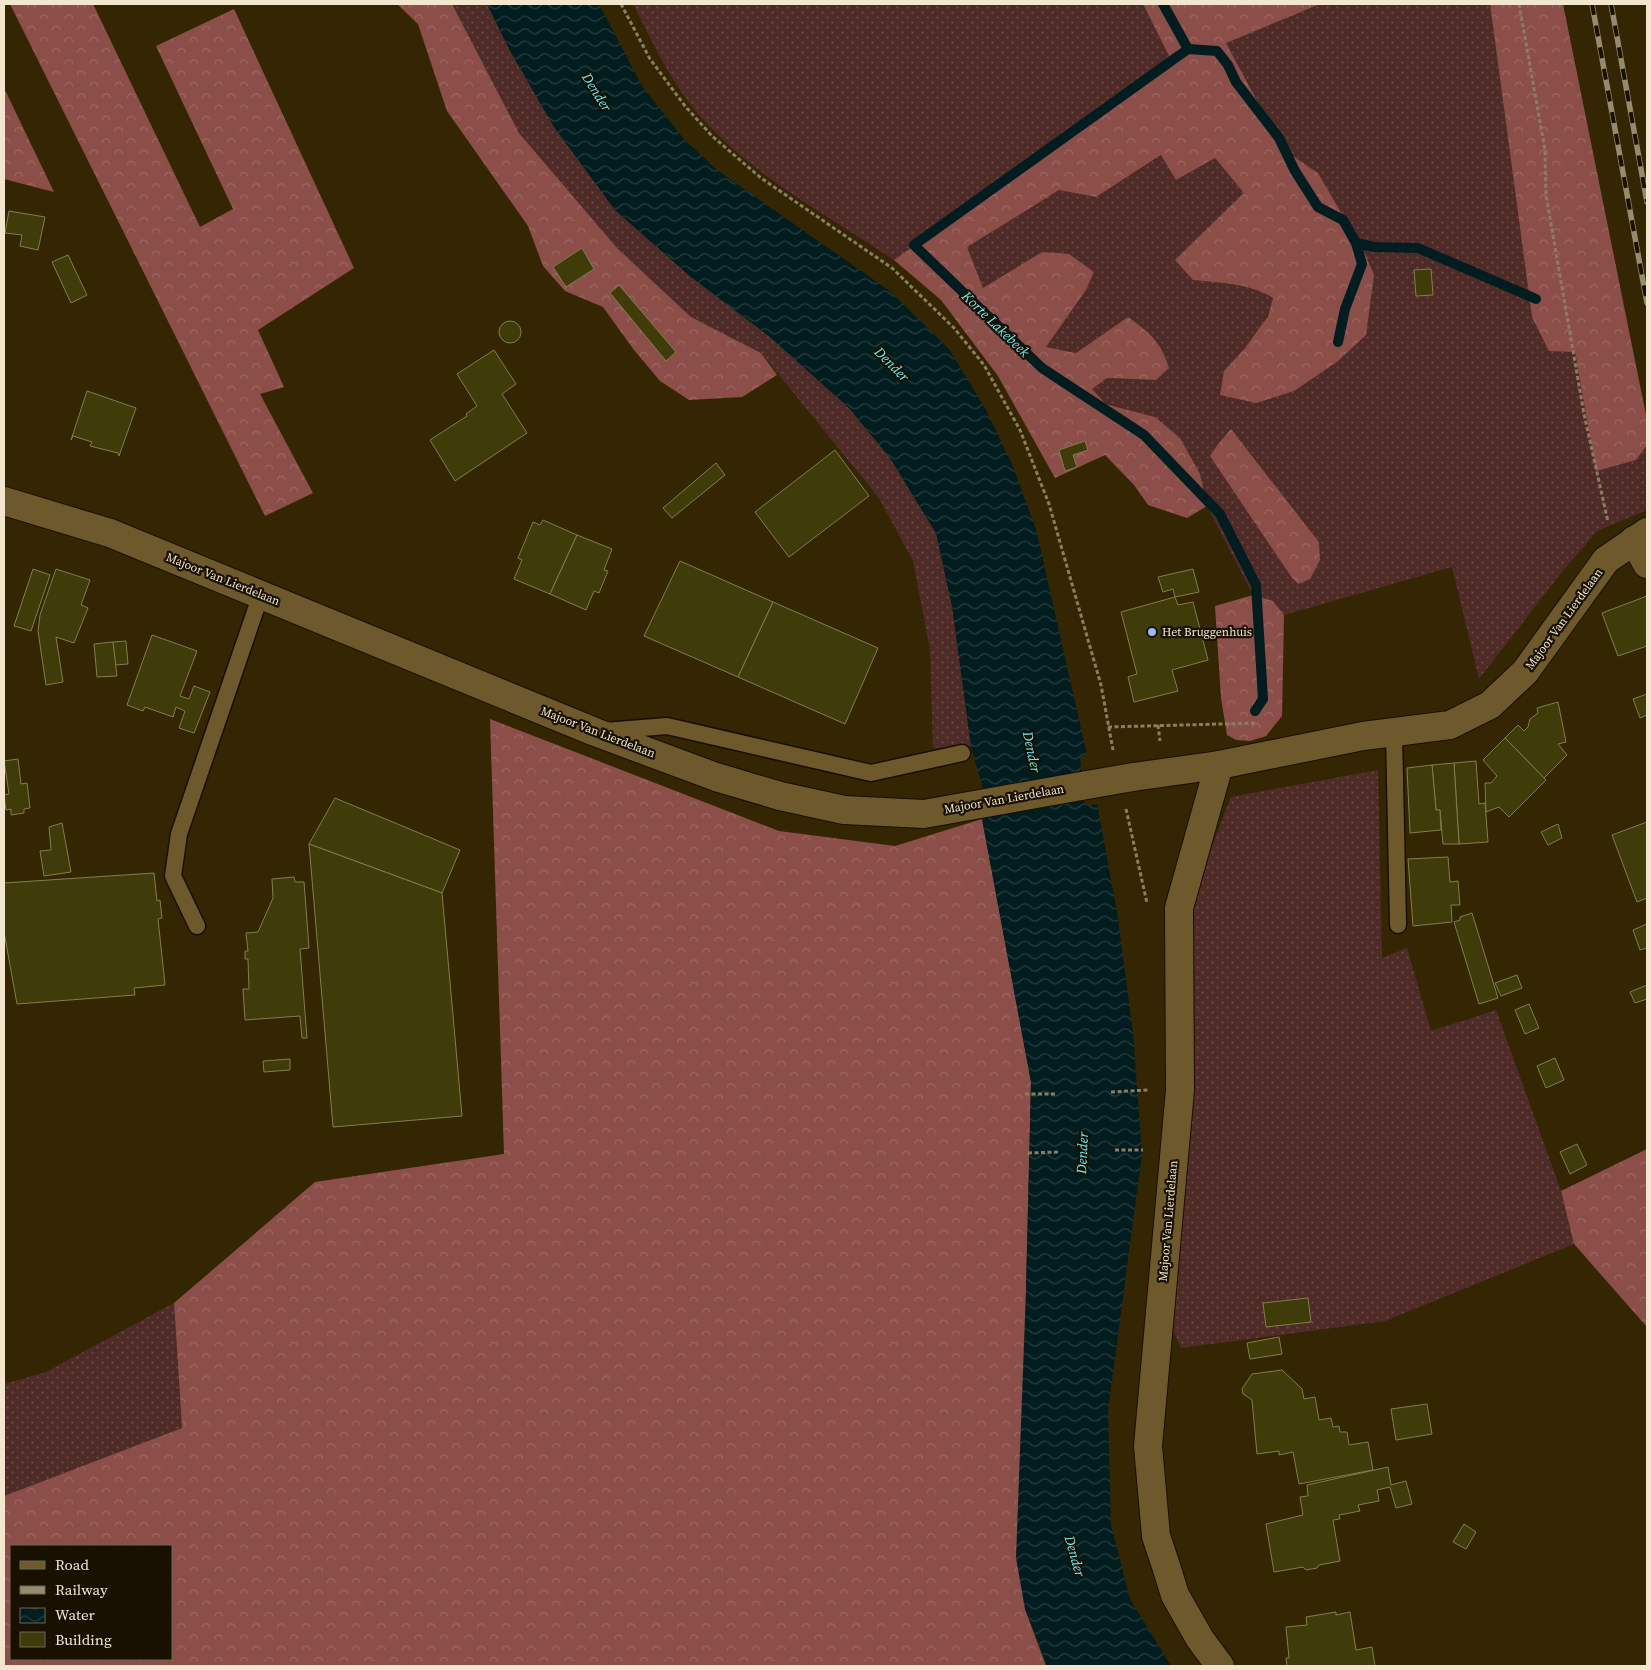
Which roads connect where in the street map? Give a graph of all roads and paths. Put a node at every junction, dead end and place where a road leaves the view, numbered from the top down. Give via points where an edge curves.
1 (621, 4) edge
2 (1519, 4) edge
3 (4, 501) edge
4 (1632, 542) edge
5 (1647, 564) edge
6 (261, 594) junction
7 (1262, 723) dead end
8 (1158, 725) junction
9 (1108, 727) junction
10 (595, 732) junction
11 (1394, 732) junction
12 (1159, 734) dead end
13 (962, 754) dead end
14 (1114, 755) dead end
15 (1220, 764) junction
16 (1129, 789) junction
17 (1147, 905) dead end
18 (1398, 925) dead end
19 (197, 926) dead end
20 (1148, 1090) dead end
21 (1111, 1092) dead end
22 (1025, 1094) dead end
23 (1056, 1094) dead end
24 (1115, 1150) dead end
25 (1151, 1150) dead end
26 (1058, 1152) dead end
27 (1028, 1153) dead end
28 (1220, 1666) edge

1 - 9 path via 650,59 684,106 712,136 760,178 892,268 954,328 984,365 1020,430 1050,504 1101,685
2 - 4 path via 1545,150 1546,195 1584,414
3 - 6 street, Majoor Van Lierdelaan via 110,533
4 - 5 street
4 - 11 street, Majoor Van Lierdelaan via 1606,560 1525,672 1490,705 1450,725
6 - 10 street, Majoor Van Lierdelaan
6 - 19 lane via 179,834 173,876
7 - 8 path
8 - 9 path
8 - 12 path
9 - 14 path
10 - 13 lane via 667,726 871,773
10 - 16 street, Majoor Van Lierdelaan, bridge via 716,777 844,810 924,814
11 - 15 street, Majoor Van Lierdelaan
11 - 18 lane
15 - 16 street, Majoor Van Lierdelaan
15 - 28 street, Majoor Van Lierdelaan via 1179,908 1180,1090 1148,1446 1156,1536 1168,1574 1180,1604
16 - 17 path
20 - 21 path
22 - 23 path
24 - 25 path
26 - 27 path

